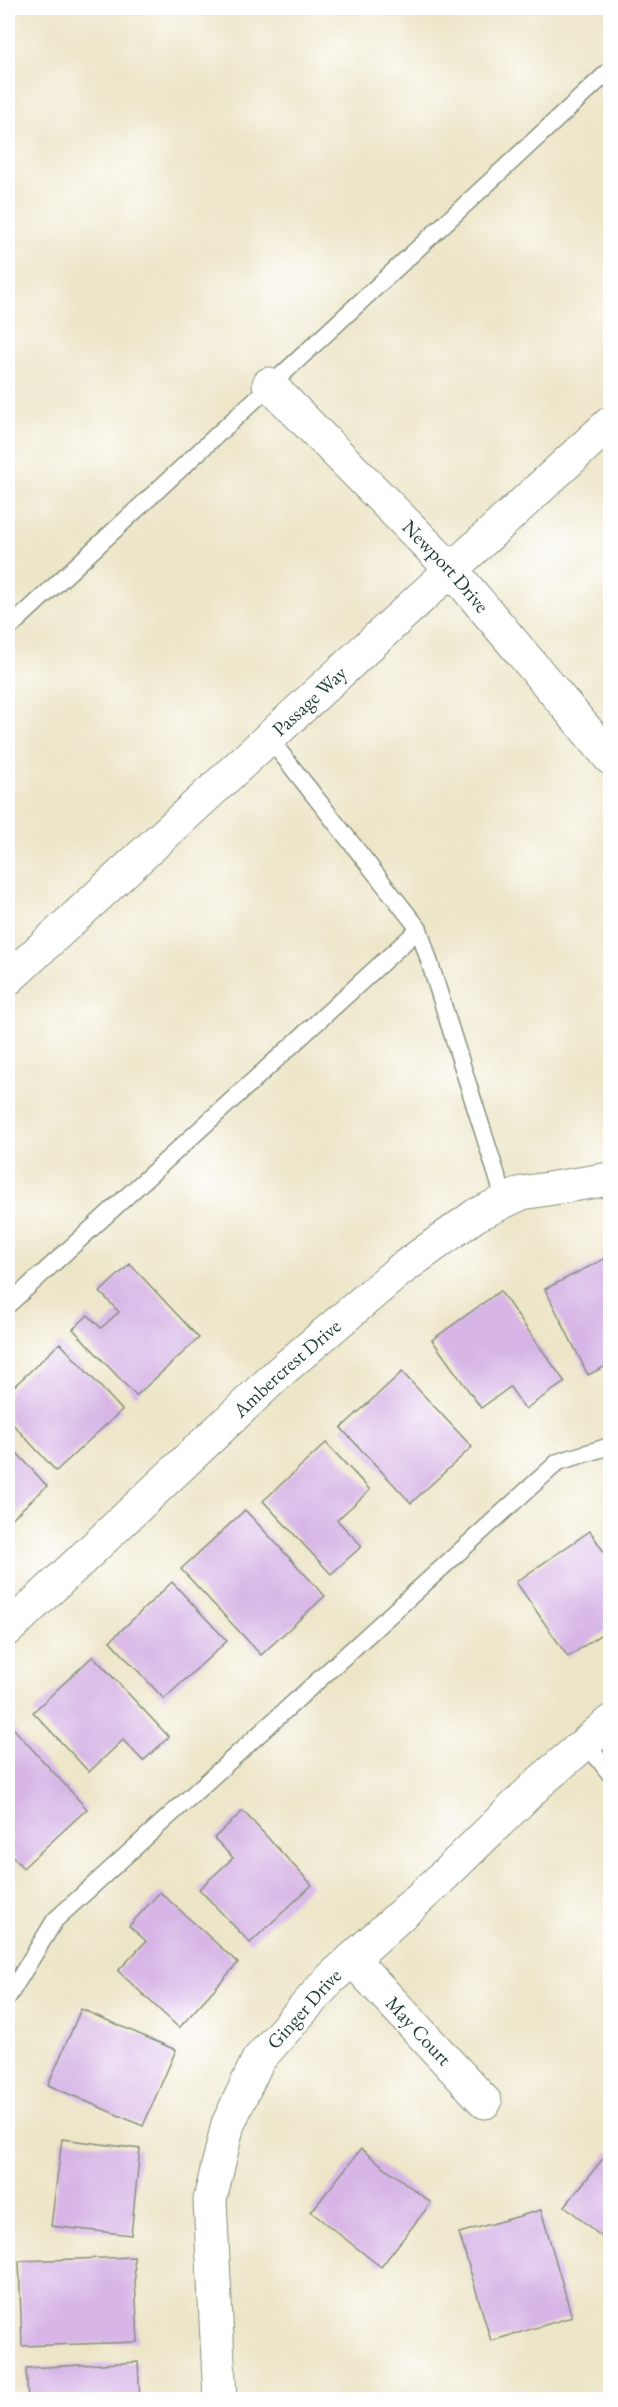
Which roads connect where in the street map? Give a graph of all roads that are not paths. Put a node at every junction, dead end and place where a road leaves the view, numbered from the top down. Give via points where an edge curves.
1 (610, 70) edge
2 (269, 384) junction
3 (610, 423) edge
4 (452, 569) junction
5 (8, 630) edge
6 (269, 738) junction
7 (610, 758) edge
8 (419, 929) junction
9 (8, 979) edge
10 (610, 1179) edge
11 (505, 1201) junction
12 (8, 1305) edge
13 (610, 1446) edge
14 (8, 1629) edge
15 (598, 1733) edge
16 (610, 1774) edge
17 (352, 1959) junction
18 (8, 1997) edge
19 (485, 2102) dead end
20 (220, 2400) edge

1 - 2 lane
2 - 4 street, Newport Drive
2 - 5 lane
3 - 4 street, Passage Way
4 - 6 street, Passage Way
4 - 7 street, Newport Drive
6 - 8 lane
6 - 9 street, Passage Way
8 - 11 lane
8 - 12 lane
10 - 11 street, Ambercrest Drive via 522,1193
11 - 14 street, Ambercrest Drive via 476,1215 400,1270 280,1372
13 - 18 lane via 558,1462 55,1920
15 - 16 lane
15 - 17 street, Ginger Drive via 541,1781
17 - 19 street, May Court
17 - 20 street, Ginger Drive via 258,2060 228,2124 210,2200

